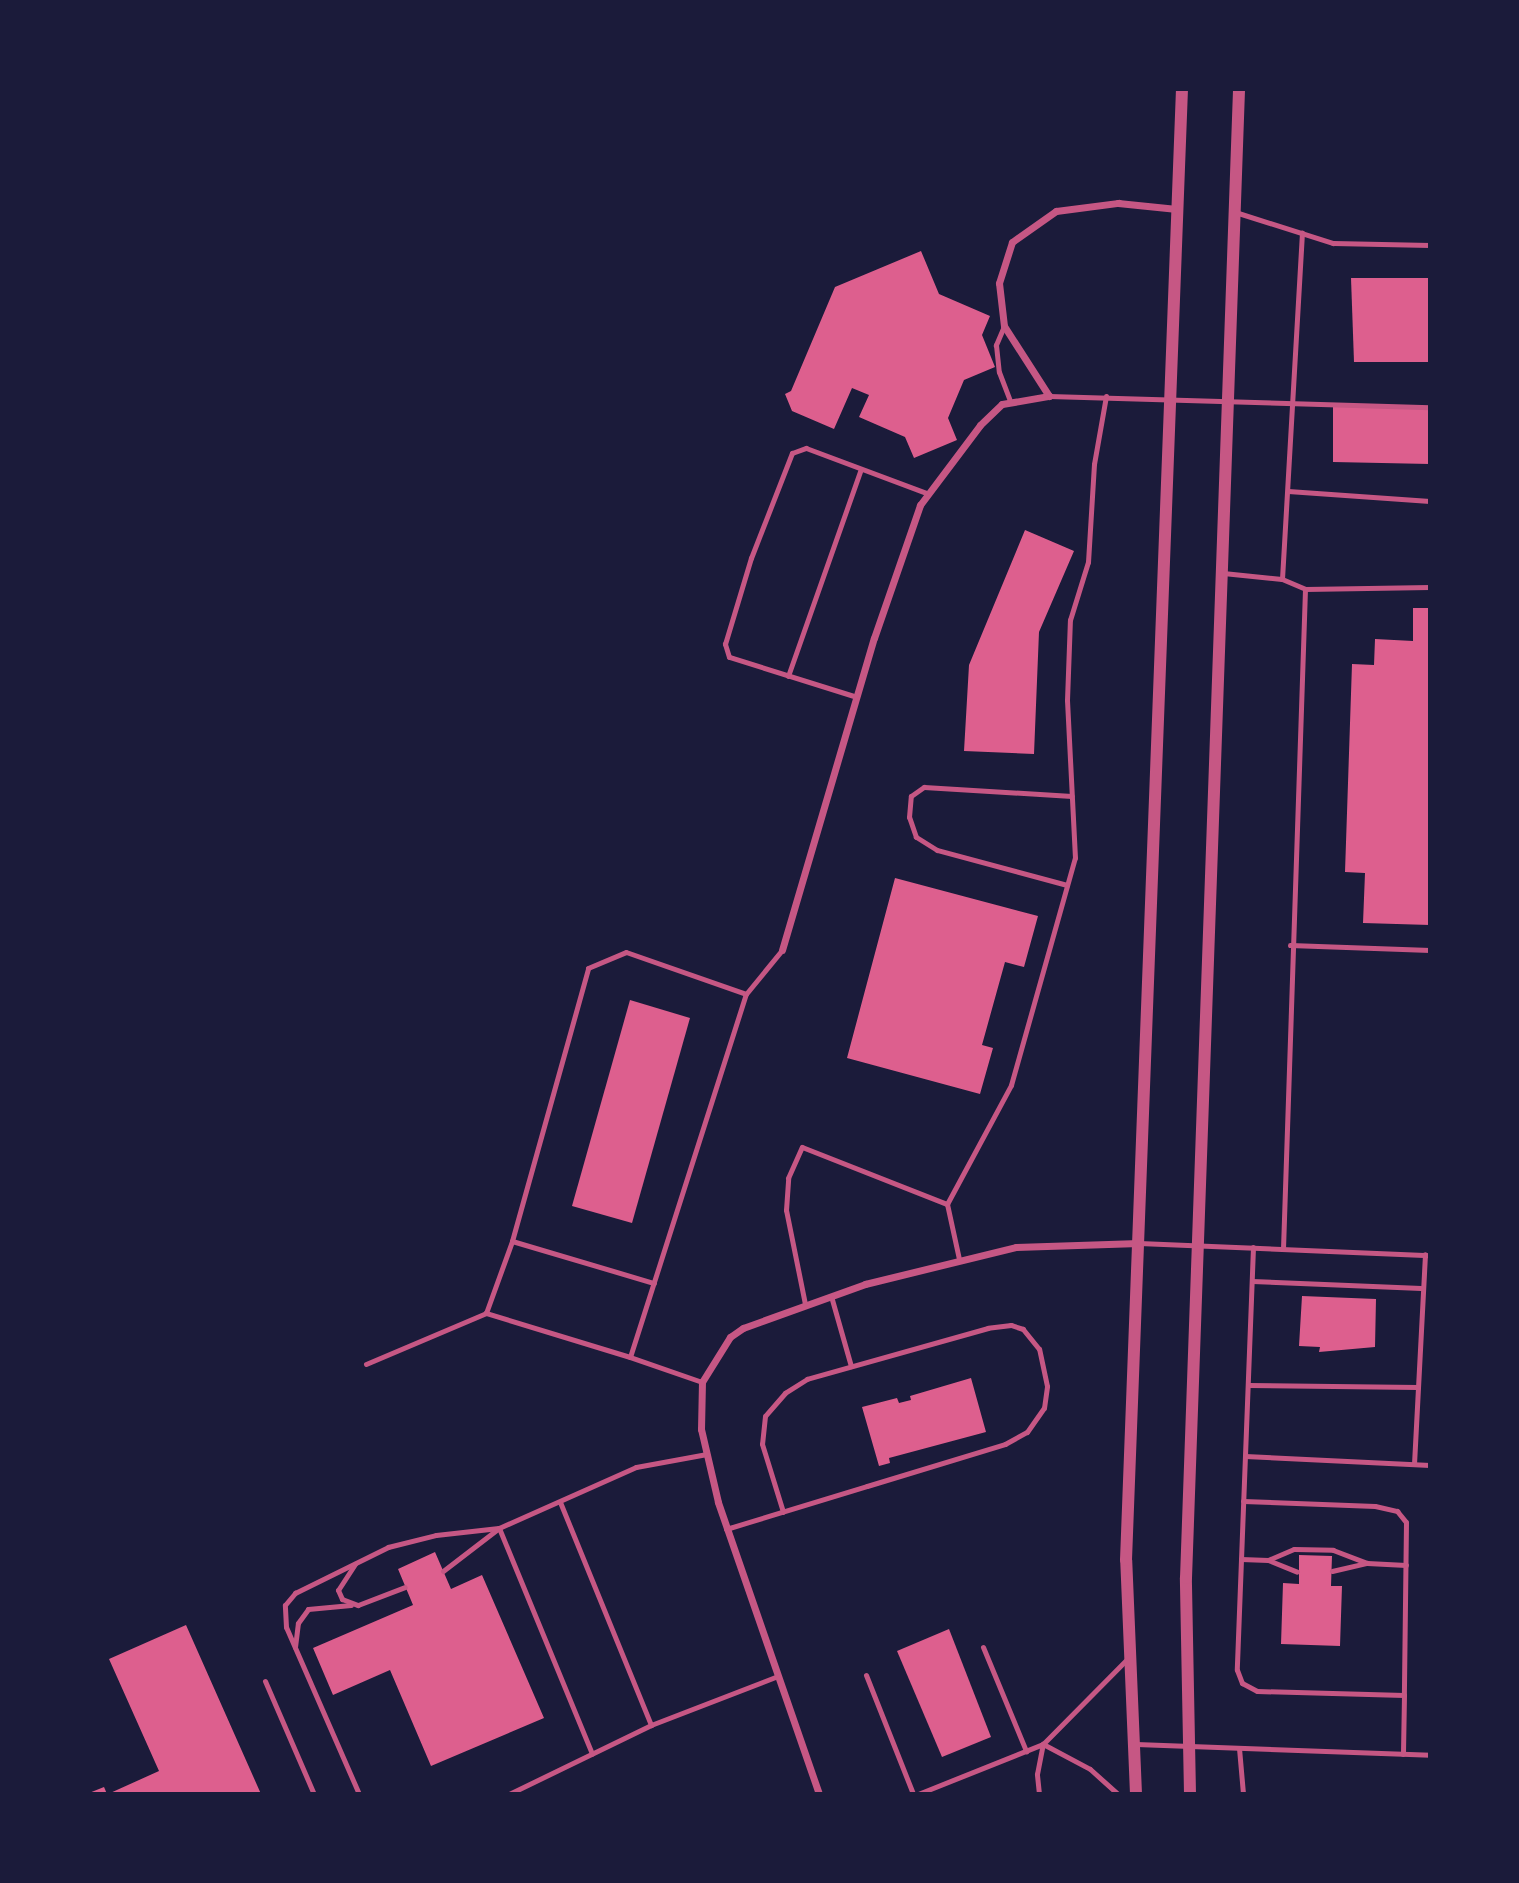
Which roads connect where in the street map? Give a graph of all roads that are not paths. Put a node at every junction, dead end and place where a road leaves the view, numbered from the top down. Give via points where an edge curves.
1 (1182, 89) edge
2 (1239, 89) edge
3 (1177, 209) junction
4 (1235, 212) junction
5 (1302, 233) junction
6 (1430, 245) edge
7 (1004, 326) junction
8 (1049, 396) junction
9 (1106, 396) junction
10 (1292, 401) junction
11 (1168, 402) junction
12 (1011, 403) junction
13 (1230, 403) junction
14 (1430, 407) edge
15 (861, 469) junction
16 (1288, 491) junction
17 (929, 494) junction
18 (1430, 501) edge
19 (1223, 573) junction
20 (1282, 579) junction
21 (1430, 587) edge
22 (1305, 589) junction
23 (788, 676) junction
24 (857, 697) junction
25 (1072, 796) junction
26 (1067, 885) junction
27 (1290, 945) junction
28 (782, 950) joint
29 (1430, 950) edge
30 (746, 995) junction
31 (947, 1204) junction
32 (512, 1241) junction
33 (1139, 1243) junction
34 (1198, 1244) junction
35 (1253, 1247) junction
36 (1283, 1249) junction
37 (1427, 1254) edge
38 (959, 1259) junction
39 (1252, 1281) junction
40 (654, 1283) junction
41 (1421, 1288) junction
42 (831, 1296) junction
43 (805, 1304) junction
44 (486, 1313) junction
45 (630, 1357) junction
46 (366, 1364) dead end
47 (851, 1366) junction
48 (702, 1382) junction
49 (1248, 1385) junction
50 (1418, 1387) junction
51 (707, 1454) junction
52 (1245, 1456) junction
53 (1414, 1464) junction
54 (1430, 1465) edge
55 (561, 1502) junction
56 (1243, 1502) junction
57 (783, 1511) junction
58 (499, 1528) junction
59 (726, 1528) junction
60 (1241, 1559) junction
61 (1268, 1560) junction
62 (357, 1562) junction
63 (1367, 1563) junction
64 (1406, 1565) junction
65 (443, 1571) dead end
66 (1332, 1571) dead end
67 (1297, 1572) dead end
68 (405, 1587) dead end
69 (358, 1605) junction
70 (984, 1647) dead end
71 (295, 1648) junction
72 (1129, 1656) junction
73 (866, 1675) dead end
74 (778, 1676) junction
75 (265, 1681) dead end
76 (1404, 1695) junction
77 (651, 1725) junction
78 (1043, 1744) junction
79 (1133, 1744) junction
80 (1187, 1746) junction
81 (1239, 1748) junction
82 (1026, 1751) junction
83 (592, 1754) junction
84 (1403, 1754) junction
85 (1430, 1755) edge
86 (314, 1794) edge
87 (359, 1794) edge
88 (509, 1794) edge
89 (819, 1794) edge
90 (915, 1794) edge
91 (1039, 1794) edge
92 (1118, 1794) edge
93 (1136, 1794) edge
94 (1190, 1794) edge
95 (1243, 1794) edge

1 - 3 street
2 - 4 street
3 - 7 street via 1118,203 1056,211 1033,226 1012,242 1005,257 999,284
3 - 11 street
4 - 5 lane
4 - 13 street
5 - 6 lane via 1333,243
5 - 10 lane
7 - 8 street
7 - 12 lane via 996,345 999,372
8 - 9 lane
8 - 12 street
9 - 11 lane
9 - 25 lane via 1094,464 1088,562 1070,620 1067,700
10 - 13 lane
10 - 14 lane
10 - 16 lane
11 - 13 lane
11 - 33 street
12 - 17 street via 1002,404 980,425
13 - 19 street
15 - 17 lane
15 - 23 lane
15 - 23 lane via 806,448 792,453 751,558 725,644 729,657
16 - 18 lane
16 - 20 lane
17 - 24 street via 920,505
19 - 20 lane
19 - 34 street
20 - 22 lane
21 - 22 lane
22 - 27 lane
23 - 24 lane
24 - 28 street
25 - 26 lane via 1075,858
25 - 26 lane via 924,787 911,796 909,817 916,837 937,850
26 - 31 lane via 1012,1084
27 - 29 lane
27 - 36 lane
28 - 30 lane
30 - 32 lane via 626,952 588,968
30 - 40 lane
31 - 38 lane
31 - 43 lane via 802,1147 788,1178 786,1210
32 - 40 lane
32 - 44 lane
33 - 34 lane
33 - 38 street via 1066,1242
33 - 72 street via 1126,1560
34 - 35 lane
34 - 80 street via 1186,1578
35 - 36 lane
35 - 39 lane
36 - 37 lane
37 - 41 lane
38 - 42 street
39 - 41 lane
39 - 49 lane
40 - 45 lane
41 - 50 lane
42 - 43 street
42 - 47 lane
43 - 48 street via 730,1337
44 - 45 lane
44 - 46 lane
45 - 48 lane
47 - 57 lane via 807,1379 785,1393 765,1416 762,1444
47 - 57 lane via 1011,1325 1023,1329 1043,1359 1044,1408 1038,1423 1004,1444
48 - 51 street via 699,1405
49 - 50 lane
49 - 52 lane
50 - 53 lane
51 - 55 lane via 636,1467
51 - 59 street
52 - 53 lane
52 - 56 lane
53 - 54 lane
55 - 58 lane
55 - 77 lane
56 - 60 lane
56 - 64 lane via 1375,1506 1396,1511 1406,1522
57 - 59 lane
58 - 62 lane via 436,1535 388,1547
58 - 65 lane
58 - 83 lane
59 - 74 street
60 - 61 lane
60 - 76 lane via 1237,1670 1242,1683 1257,1691
61 - 63 lane via 1294,1549 1332,1550
61 - 67 lane
62 - 69 lane via 338,1590 342,1599
62 - 71 lane via 295,1592 285,1605 286,1627
63 - 64 lane
63 - 66 lane
64 - 76 lane
68 - 69 lane
69 - 71 lane via 308,1609 298,1623
70 - 82 lane
71 - 87 lane
72 - 78 lane
72 - 79 street
73 - 90 lane
74 - 77 lane
74 - 89 street
75 - 86 lane
76 - 84 lane
77 - 83 lane
78 - 82 lane
78 - 91 lane via 1037,1774
78 - 92 lane via 1090,1769
79 - 80 lane
79 - 93 street
80 - 81 lane
80 - 94 street
81 - 84 lane
81 - 95 lane
82 - 90 lane
83 - 88 lane
84 - 85 lane

